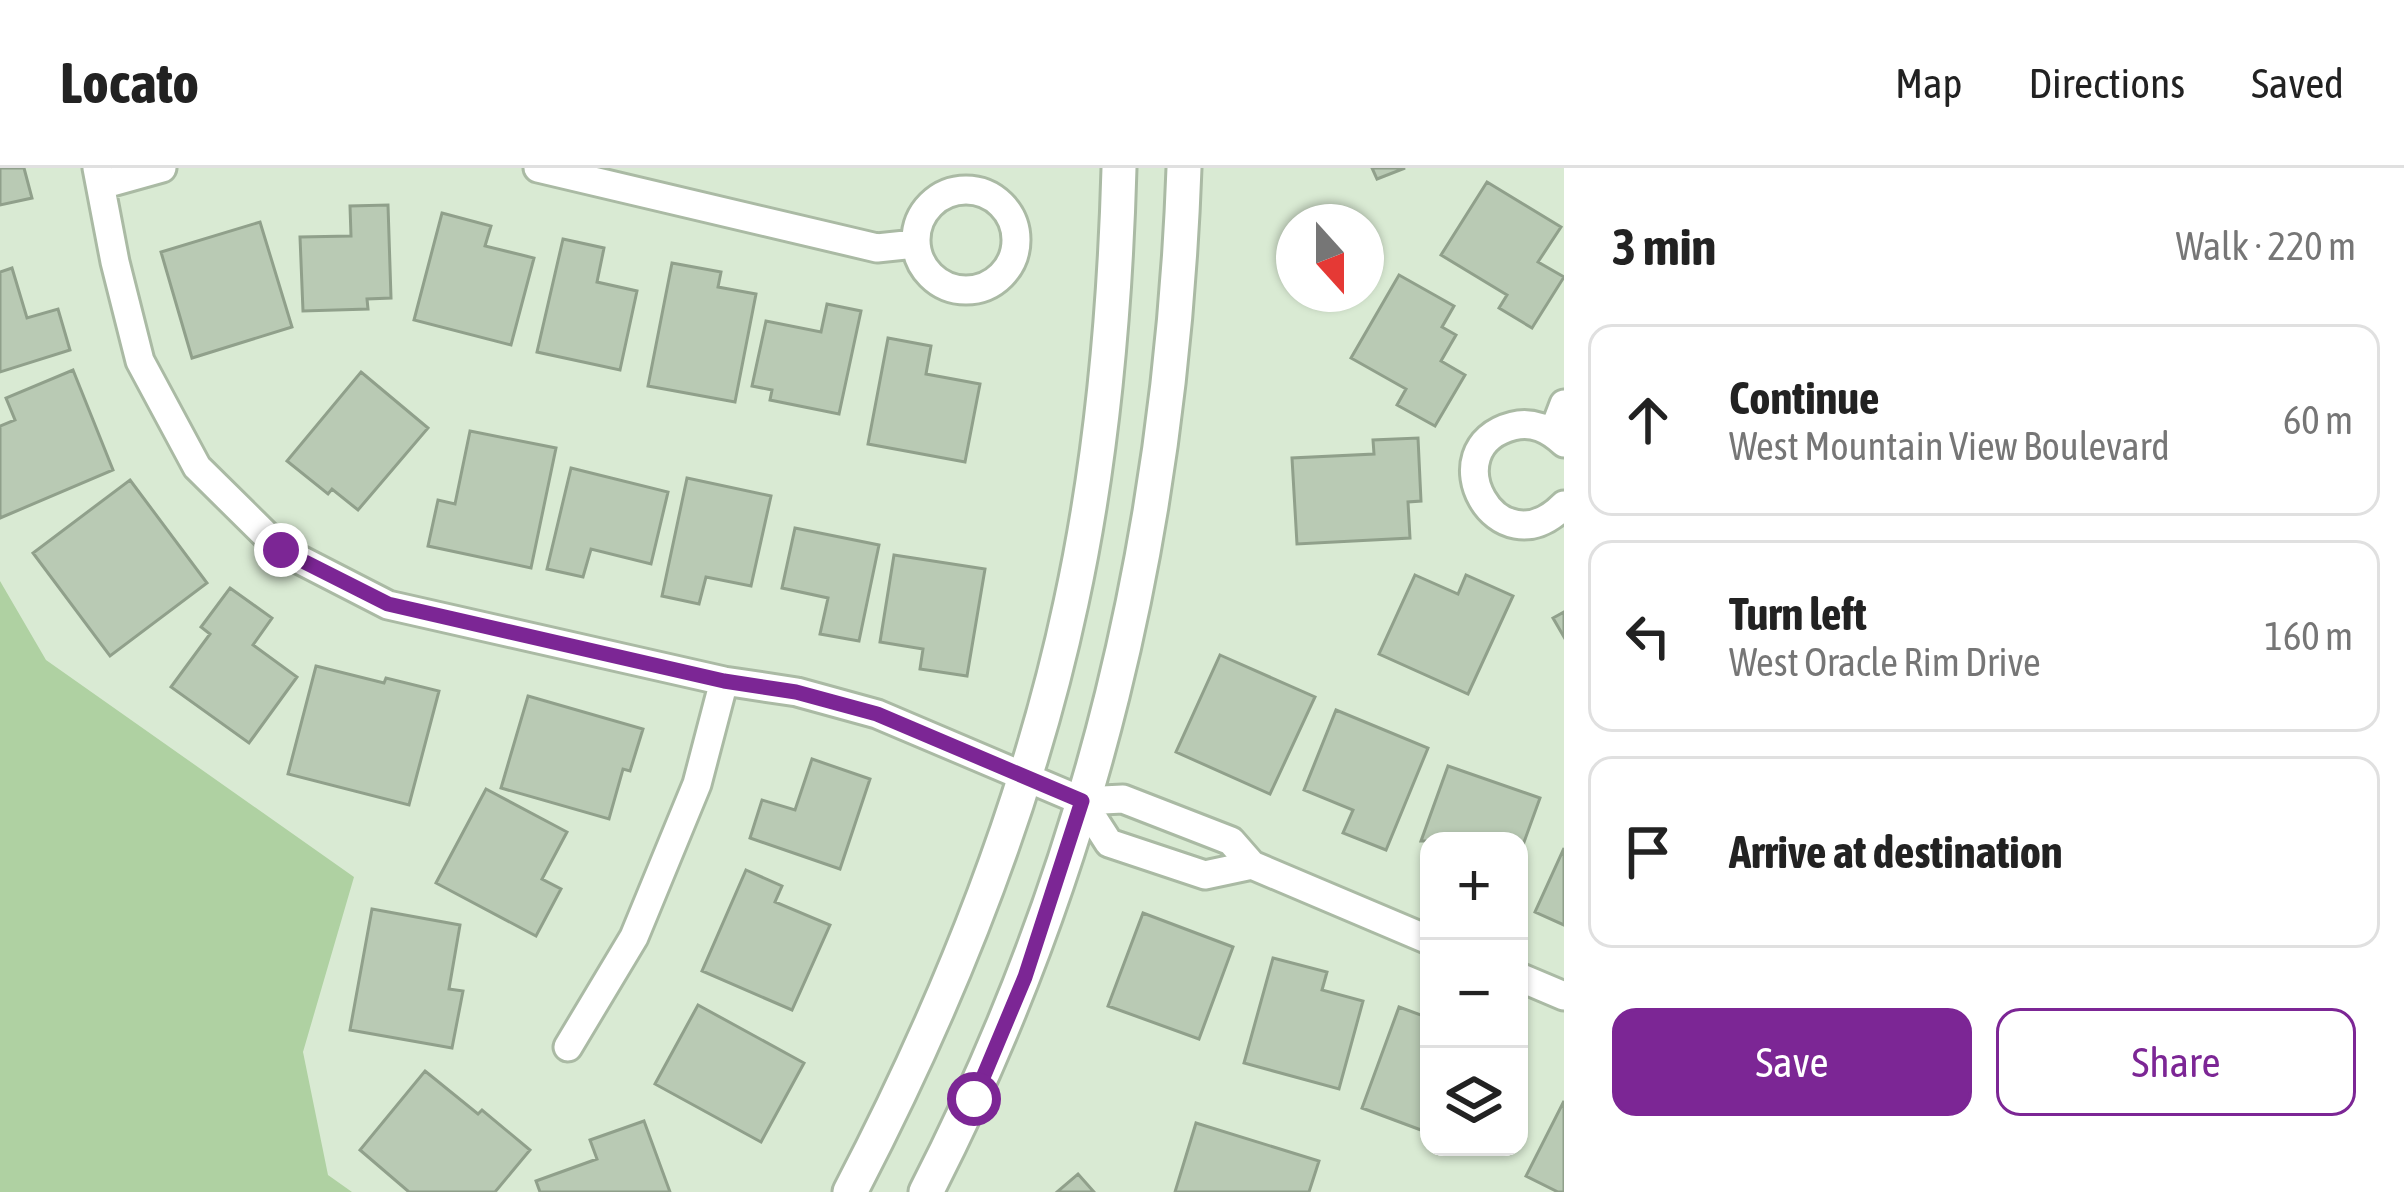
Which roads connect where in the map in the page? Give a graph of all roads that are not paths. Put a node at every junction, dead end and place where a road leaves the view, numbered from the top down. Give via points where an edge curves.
1 (162, 168) edge
2 (538, 168) edge
3 (1119, 168) edge
4 (1184, 168) edge
5 (99, 177) edge
6 (916, 244) dead end
7 (1564, 404) edge
8 (1559, 438) edge
9 (1564, 505) edge
10 (724, 681) junction
11 (1022, 778) junction
12 (1082, 801) junction
13 (1252, 866) junction
14 (1420, 936) edge
15 (1528, 981) edge
16 (1564, 996) edge
17 (568, 1047) dead end
18 (850, 1192) edge
19 (926, 1192) edge

1 - 5 street
2 - 6 street via 877,248
3 - 11 street via 1103,411 1072,598
4 - 12 street via 1159,472 1110,712
5 - 10 street via 140,361 197,467 281,550 388,604
7 - 8 street
8 - 9 street via 1523,424 1493,435 1474,478 1486,507 1515,524 1548,519
10 - 11 street via 877,714
10 - 17 street via 697,784 634,938
11 - 12 street
11 - 18 street via 963,955
12 - 13 street via 1132,803 1231,842
12 - 13 street via 1108,843 1205,875
12 - 19 street via 1006,1024
13 - 14 street
15 - 16 street

